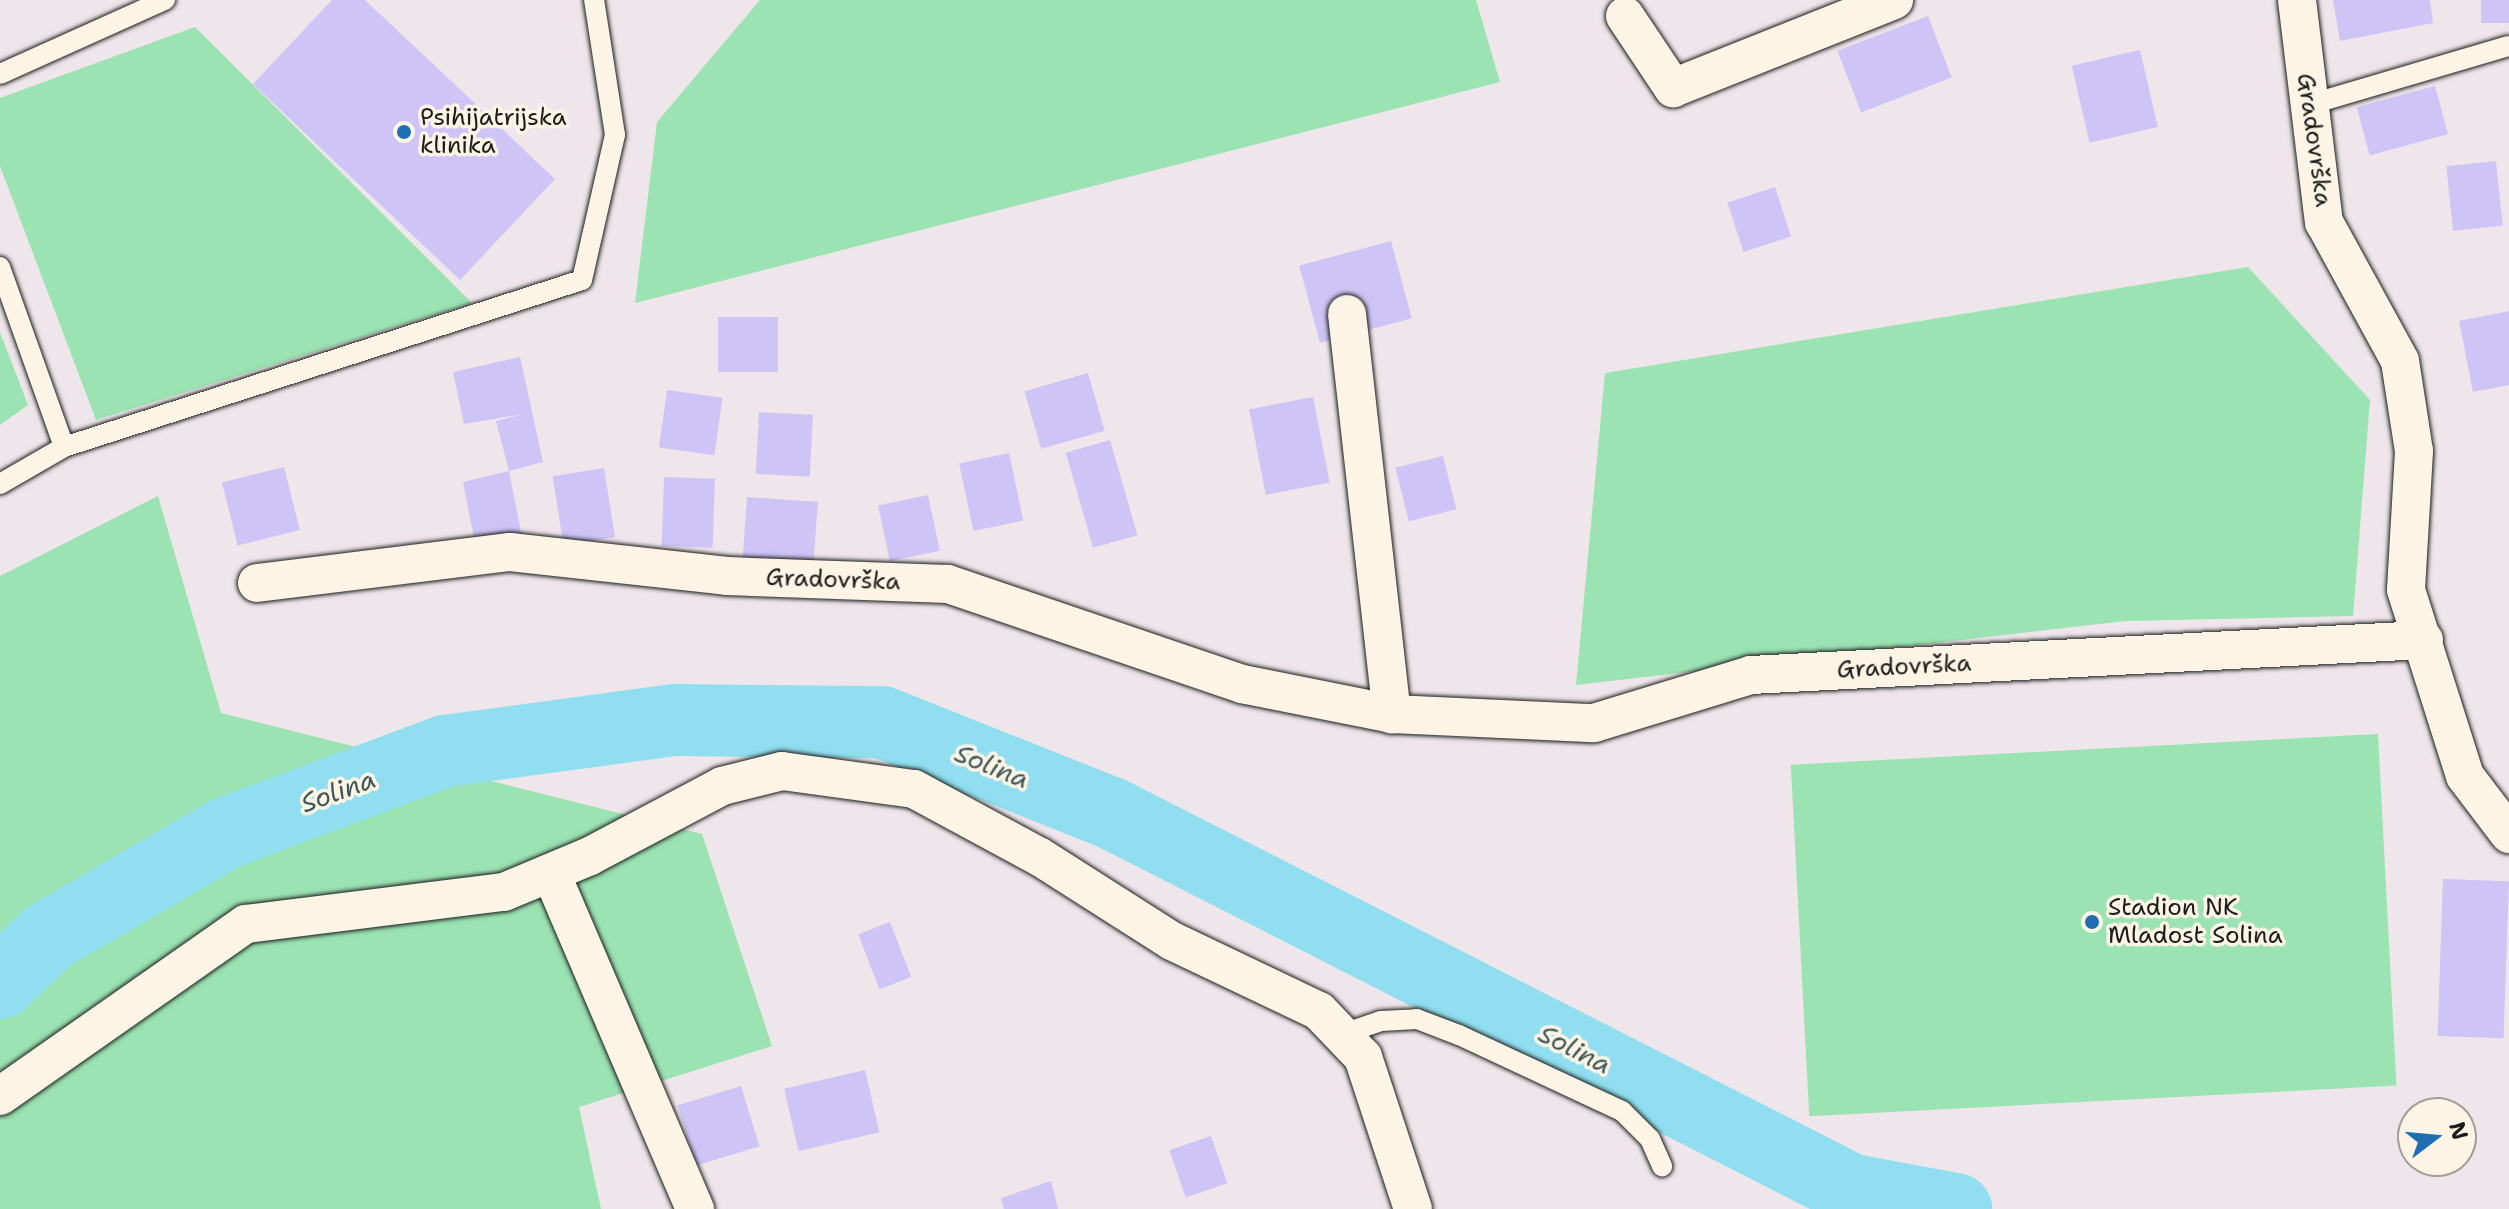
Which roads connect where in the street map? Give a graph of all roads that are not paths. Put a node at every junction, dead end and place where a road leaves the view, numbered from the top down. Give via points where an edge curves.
1 (165, 0) edge
2 (594, 0) edge
3 (1894, 0) edge
4 (2297, 0) edge
5 (1625, 16) dead end
6 (2509, 46) edge
7 (0, 74) edge
8 (2308, 105) junction
9 (0, 267) edge
10 (1347, 314) dead end
11 (64, 447) junction
12 (0, 484) edge
13 (257, 583) dead end
14 (2424, 640) junction
15 (1392, 714) junction
16 (2509, 834) edge
17 (551, 873) junction
18 (1343, 1034) junction
19 (0, 1096) edge
20 (1662, 1166) dead end
21 (695, 1209) edge
22 (1413, 1209) edge

1 - 7 lane
2 - 11 lane via 615,135 582,280
3 - 5 street via 1673,88
4 - 8 street, Gradovrška
6 - 8 lane
8 - 14 street, Gradovrška via 2324,222 2400,361 2414,451 2406,590
9 - 11 lane
10 - 15 street
11 - 12 lane
13 - 15 street, Gradovrška via 510,552 727,576 948,584 1242,684
14 - 15 street, Gradovrška via 1751,675 1594,723
14 - 16 street, Gradovrška via 2465,776
17 - 18 street via 722,786 782,771 914,789 1040,857 1172,941 1319,1011
17 - 19 street via 504,892 246,924
17 - 21 street
18 - 20 lane via 1381,1021 1417,1019 1459,1035 1622,1111 1650,1139
18 - 22 street via 1363,1057

